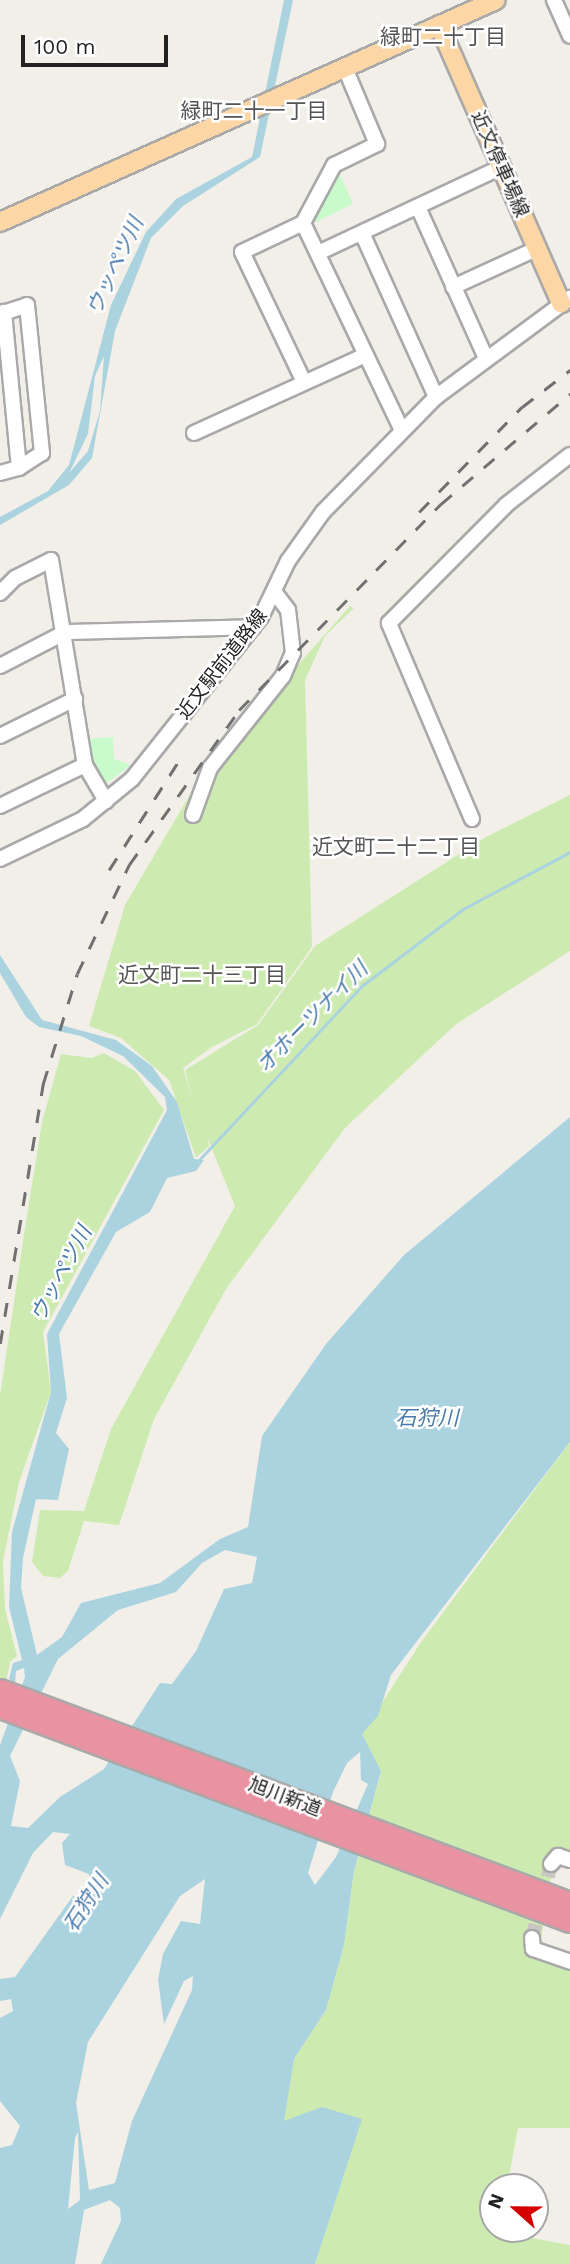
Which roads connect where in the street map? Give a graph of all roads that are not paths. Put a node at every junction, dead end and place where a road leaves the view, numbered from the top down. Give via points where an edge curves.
1 (496, 0) edge
2 (554, 0) edge
3 (439, 25) junction
4 (570, 36) edge
5 (345, 68) junction
6 (502, 167) junction
7 (418, 207) junction
8 (0, 222) edge
9 (303, 223) junction
10 (362, 233) junction
11 (538, 248) junction
12 (318, 253) junction
13 (453, 287) junction
14 (566, 300) edge
15 (2, 313) edge
16 (364, 356) junction
17 (486, 358) junction
18 (304, 382) junction
19 (436, 397) junction
20 (402, 431) junction
21 (194, 433) dead end
22 (570, 455) edge
23 (19, 468) junction
24 (0, 473) edge
25 (0, 593) edge
26 (275, 593) junction
27 (253, 627) junction
28 (66, 632) junction
29 (0, 666) edge
30 (75, 699) junction
31 (0, 736) edge
32 (85, 765) junction
33 (106, 801) junction
34 (0, 806) edge
35 (193, 816) dead end
36 (472, 819) dead end
37 (0, 859) edge
38 (0, 1690) edge
39 (0, 1707) edge
40 (570, 1860) edge
41 (551, 1864) dead end
42 (515, 1892) junction
43 (570, 1903) edge
44 (570, 1921) edge
45 (532, 1938) dead end
46 (570, 1962) edge

1 - 3 main road
2 - 4 street
3 - 5 main road
3 - 6 main road, 近文停車場線
5 - 8 main road
5 - 9 street via 377,144 334,165
6 - 7 street
6 - 11 main road, 近文停車場線
7 - 10 street
7 - 13 street
9 - 12 street
9 - 18 street via 242,251
10 - 12 street
10 - 19 street
11 - 13 street
11 - 14 main road, 近文停車場線
12 - 16 street
13 - 17 street
14 - 17 street, 近文駅前道路線
15 - 23 street
15 - 23 street via 27,304 42,453
16 - 18 street
16 - 20 street
17 - 19 street, 近文駅前道路線
18 - 21 street
19 - 20 street, 近文駅前道路線
20 - 26 street, 近文駅前道路線 via 302,538
22 - 36 street via 506,505 388,623
23 - 24 street
25 - 28 street via 15,578 51,560
26 - 27 street, 近文駅前道路線
26 - 35 street via 288,610 293,653 283,676 210,768
27 - 28 street
27 - 33 street, 近文駅前道路線 via 132,779
28 - 29 street
28 - 30 street
30 - 31 street
30 - 32 street
32 - 33 street
32 - 34 street
33 - 37 street, 近文駅前道路線 via 83,819
38 - 42 highway, 旭川新道
39 - 42 highway, 旭川新道
40 - 41 street via 558,1856
42 - 43 highway, 旭川新道
42 - 44 highway, 旭川新道
45 - 46 street via 533,1949

